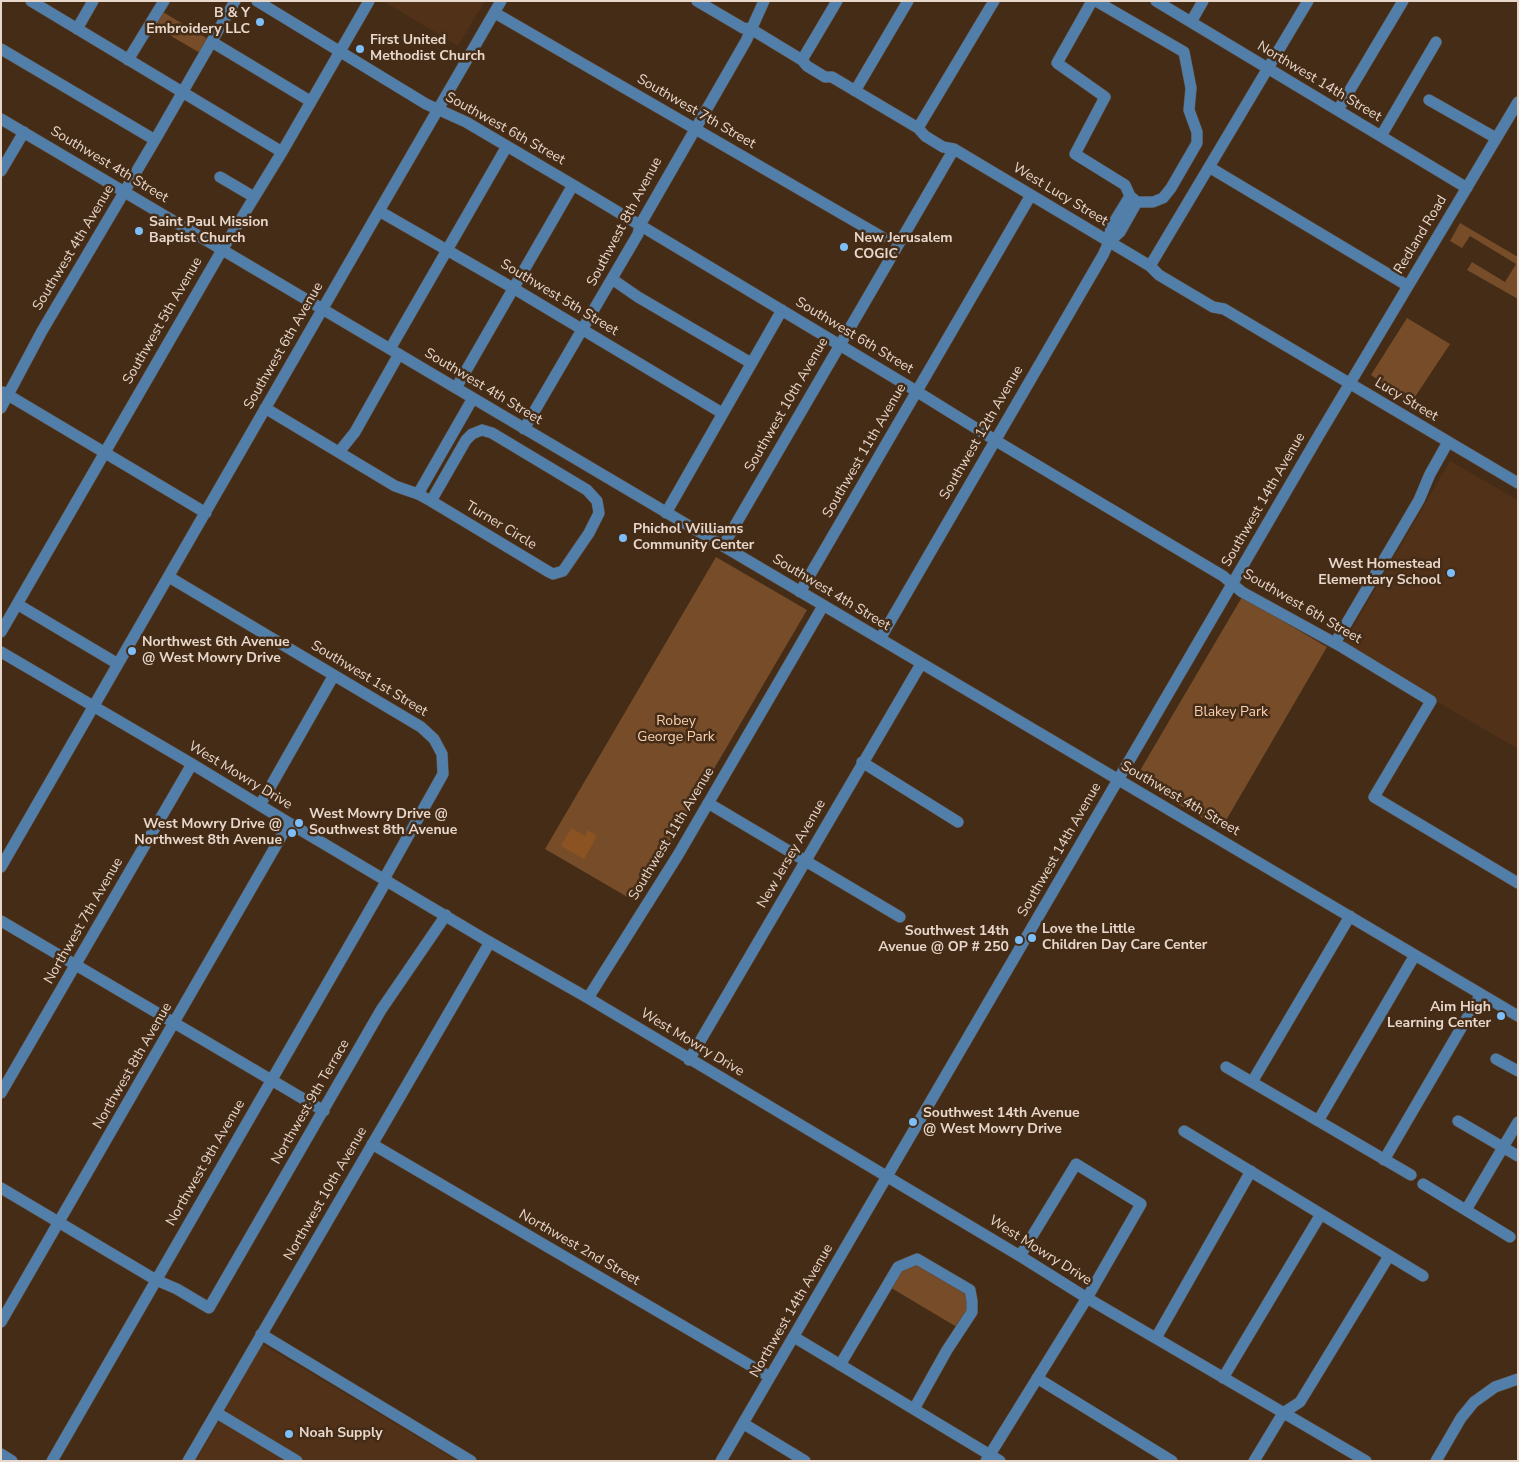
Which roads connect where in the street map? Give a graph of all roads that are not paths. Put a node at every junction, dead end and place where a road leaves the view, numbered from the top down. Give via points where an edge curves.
1 (31, 1) edge
2 (92, 1) edge
3 (164, 1) edge
4 (235, 1) edge
5 (257, 1) edge
6 (369, 1) edge
7 (501, 1) edge
8 (697, 1) edge
9 (711, 1) edge
10 (764, 1) edge
11 (837, 1) edge
12 (908, 1) edge
13 (994, 1) edge
14 (1092, 1) edge
15 (1096, 1) edge
16 (1156, 1) edge
17 (1203, 1) edge
18 (1308, 1) edge
19 (1403, 1) edge
20 (495, 13) junction
21 (1191, 22) junction
22 (77, 29) junction
23 (751, 29) junction
24 (212, 42) junction
25 (1436, 42) dead end
26 (1, 49) edge
27 (339, 51) junction
28 (128, 60) junction
29 (802, 60) junction
30 (1268, 69) junction
31 (855, 90) junction
32 (183, 92) junction
33 (1429, 100) dead end
34 (310, 101) junction
35 (1518, 102) edge
36 (438, 108) junction
37 (1338, 110) junction
38 (1, 119) edge
39 (918, 128) junction
40 (694, 129) junction
41 (24, 132) junction
42 (1381, 136) junction
43 (1496, 138) junction
44 (155, 140) junction
45 (507, 146) junction
46 (954, 149) junction
47 (282, 152) junction
48 (2, 167) edge
49 (1209, 167) junction
50 (220, 177) dead end
51 (573, 185) junction
52 (1467, 188) junction
53 (125, 192) junction
54 (1031, 195) junction
55 (254, 197) junction
56 (1134, 199) junction
57 (378, 211) junction
58 (640, 225) junction
59 (882, 237) dead end
60 (1109, 242) junction
61 (447, 249) junction
62 (222, 250) junction
63 (1150, 266) junction
64 (612, 280) junction
65 (1408, 286) junction
66 (513, 288) junction
67 (323, 309) junction
68 (782, 310) junction
69 (583, 330) junction
70 (840, 345) junction
71 (394, 352) junction
72 (751, 363) junction
73 (1349, 384) junction
74 (456, 388) junction
75 (917, 392) junction
76 (4, 393) edge
77 (473, 398) junction
78 (1, 408) edge
79 (265, 408) junction
80 (722, 413) junction
81 (524, 429) junction
82 (996, 440) junction
83 (1448, 442) junction
84 (551, 445) junction
85 (104, 452) junction
86 (339, 452) junction
87 (541, 462) junction
88 (1518, 484) edge
89 (418, 494) junction
90 (431, 501) junction
91 (666, 512) junction
92 (206, 513) junction
93 (723, 546) junction
94 (169, 577) junction
95 (1233, 584) junction
96 (800, 592) junction
97 (17, 604) junction
98 (823, 606) junction
99 (1, 632) edge
100 (880, 639) junction
101 (1335, 643) junction
102 (1, 652) edge
103 (118, 664) junction
104 (921, 664) junction
105 (334, 675) junction
106 (94, 706) junction
107 (442, 754) joint
108 (862, 762) junction
109 (192, 764) junction
110 (1118, 780) junction
111 (708, 803) junction
112 (260, 805) junction
113 (958, 822) dead end
114 (289, 823) junction
115 (804, 861) junction
116 (1, 866) edge
117 (386, 880) junction
118 (1518, 883) edge
119 (446, 915) junction
120 (1350, 916) junction
121 (900, 917) dead end
122 (1, 921) edge
123 (490, 942) junction
124 (1415, 955) junction
125 (76, 965) junction
126 (1481, 994) junction
127 (588, 998) junction
128 (1518, 1016) edge
129 (175, 1024) junction
130 (1496, 1059) dead end
131 (689, 1060) junction
132 (1226, 1067) dead end
133 (1518, 1071) edge
134 (271, 1081) junction
135 (1252, 1082) junction
136 (1, 1093) edge
137 (324, 1111) junction
138 (1318, 1121) junction
139 (1458, 1121) dead end
140 (1518, 1122) edge
141 (1184, 1131) dead end
142 (372, 1144) junction
143 (1503, 1147) junction
144 (1518, 1156) edge
145 (1384, 1160) junction
146 (1251, 1171) junction
147 (1411, 1175) dead end
148 (887, 1176) junction
149 (1423, 1184) dead end
150 (1, 1188) edge
151 (1466, 1210) junction
152 (1321, 1214) junction
153 (58, 1222) junction
154 (1510, 1237) dead end
155 (1020, 1256) junction
156 (1389, 1256) junction
157 (1423, 1276) dead end
158 (156, 1280) junction
159 (1087, 1298) junction
160 (1, 1322) edge
161 (261, 1334) junction
162 (794, 1337) junction
163 (1156, 1338) junction
164 (840, 1365) junction
165 (770, 1377) junction
166 (1037, 1378) junction
167 (1223, 1378) junction
168 (1518, 1379) edge
169 (914, 1409) junction
170 (217, 1413) junction
171 (1283, 1413) junction
172 (744, 1424) junction
173 (1, 1454) edge
174 (988, 1458) edge
175 (12, 1461) edge
176 (52, 1461) edge
177 (188, 1461) edge
178 (297, 1461) edge
179 (471, 1461) edge
180 (721, 1461) edge
181 (805, 1461) edge
182 (1000, 1461) edge
183 (1172, 1461) edge
184 (1254, 1461) edge
185 (1366, 1461) edge
186 (1436, 1461) edge

1 - 22 street
2 - 22 street
3 - 28 street
4 - 24 street, Southwest 4th Avenue
5 - 27 street, Southwest 6th Street
6 - 27 street, Southwest 5th Avenue
7 - 20 street, Southwest 6th Avenue
8 - 23 street via 743,28
9 - 23 street
10 - 23 street
11 - 29 street
12 - 31 street
13 - 39 street
14 - 56 street via 1057,63 1105,97 1075,154 1125,185
15 - 56 street via 1184,52 1191,88 1189,110 1197,132 1197,143 1163,198 1152,202
16 - 21 street, Northwest 14th Street
17 - 21 street
18 - 30 street
19 - 37 street
20 - 36 street, Southwest 6th Avenue
20 - 40 street, Southwest 7th Street
21 - 30 street, Northwest 14th Street
22 - 28 street
23 - 29 street, West Lucy Street
23 - 40 street, Southwest 8th Avenue
24 - 32 street, Southwest 4th Avenue
24 - 34 street
25 - 42 street
26 - 44 street
27 - 34 street, Southwest 5th Avenue
27 - 36 street, Southwest 6th Street via 426,104
28 - 32 street
29 - 31 street, West Lucy Street via 825,77 832,77
30 - 37 street, Northwest 14th Street
30 - 49 street
31 - 39 street, West Lucy Street
32 - 44 street, Southwest 4th Avenue
32 - 47 street
33 - 43 street
34 - 47 street, Southwest 5th Avenue
35 - 43 street, Redland Road
36 - 45 street, Southwest 6th Street
36 - 57 street, Southwest 6th Avenue
37 - 42 street, Northwest 14th Street
38 - 41 street, Southwest 4th Street
39 - 46 street, West Lucy Street via 943,147
40 - 58 street, Southwest 8th Avenue
40 - 59 street, Southwest 7th Street
41 - 48 street
41 - 53 street, Southwest 4th Street
42 - 52 street, Northwest 14th Street
43 - 52 street, Redland Road
44 - 53 street, Southwest 4th Avenue
45 - 51 street, Southwest 6th Street
45 - 61 street
46 - 54 street, West Lucy Street
46 - 70 street, Southwest 10th Avenue
47 - 55 street, Southwest 5th Avenue
49 - 63 street
49 - 65 street
50 - 55 street
51 - 58 street, Southwest 6th Street
51 - 66 street
52 - 65 street, Redland Road
53 - 62 street, Southwest 4th Street
53 - 76 street, Southwest 4th Avenue
54 - 60 street, West Lucy Street
54 - 75 street, Southwest 11th Avenue
55 - 62 street, Southwest 5th Avenue
56 - 60 street, Southwest 12th Avenue via 1120,232
57 - 61 street, Southwest 5th Street
57 - 67 street, Southwest 6th Avenue
58 - 64 street, Southwest 8th Avenue
58 - 68 street, Southwest 6th Street
60 - 63 street, West Lucy Street
60 - 82 street, Southwest 12th Avenue
61 - 66 street, Southwest 5th Street
61 - 71 street
62 - 67 street, Southwest 4th Street
62 - 85 street, Southwest 5th Avenue
63 - 73 street, West Lucy Street via 1174,284 1213,307 1224,309
64 - 69 street, Southwest 8th Avenue
64 - 72 street
65 - 73 street, Redland Road
66 - 69 street, Southwest 5th Street
66 - 74 street
67 - 71 street, Southwest 4th Street
67 - 79 street, Southwest 6th Avenue
68 - 70 street, Southwest 6th Street
68 - 72 street
69 - 80 street, Southwest 5th Street
69 - 81 street, Southwest 8th Avenue
70 - 75 street, Southwest 6th Street
70 - 93 street, Southwest 10th Avenue
71 - 74 street, Southwest 4th Street
71 - 86 street via 355,432
72 - 80 street
73 - 83 street, Lucy Street
73 - 95 street, Southwest 14th Avenue
74 - 77 street, Southwest 4th Street
75 - 82 street, Southwest 6th Street
75 - 96 street, Southwest 11th Avenue
76 - 78 street, Southwest 4th Avenue
76 - 85 street
77 - 81 street, Southwest 4th Street
77 - 89 street
79 - 86 street
79 - 92 street, Southwest 6th Avenue
80 - 91 street
81 - 84 street, Southwest 4th Street
82 - 95 street, Southwest 6th Street
82 - 100 street, Southwest 12th Avenue
83 - 88 street, Lucy Street
83 - 101 street via 1419,500
84 - 87 street
84 - 91 street, Southwest 4th Street
85 - 92 street
85 - 97 street, Southwest 5th Avenue
86 - 89 street via 395,486
87 - 90 street, Turner Circle via 482,430 466,440
87 - 90 street, Turner Circle via 587,490 597,501 599,513 563,571 549,572
89 - 90 street
91 - 93 street, Southwest 4th Street
92 - 94 street, Southwest 6th Avenue
93 - 96 street, Southwest 4th Street
94 - 103 street, Southwest 6th Avenue
94 - 105 street, Southwest 1st Street
95 - 101 street, Southwest 6th Street
95 - 110 street, Southwest 14th Avenue
96 - 98 street, Southwest 4th Street
97 - 99 street, Southwest 5th Avenue
97 - 103 street
98 - 100 street, Southwest 4th Street
98 - 111 street, Southwest 11th Avenue
100 - 104 street, Southwest 4th Street
101 - 118 street, Southwest 6th Street via 1431,701 1374,797
102 - 106 street, West Mowry Drive
103 - 106 street, Southwest 6th Avenue
104 - 108 street, New Jersey Avenue
104 - 110 street, Southwest 4th Street
105 - 107 street, Southwest 1st Street via 421,727 434,739
105 - 112 street
106 - 109 street, West Mowry Drive
106 - 116 street, Southwest 6th Avenue
107 - 117 street, Northwest 9th Avenue via 443,774
108 - 113 street
108 - 115 street, New Jersey Avenue
109 - 112 street, West Mowry Drive
109 - 125 street, Northwest 7th Avenue
110 - 120 street, Southwest 4th Street
110 - 148 street, Southwest 14th Avenue
111 - 115 street
111 - 127 street, Southwest 11th Avenue
112 - 114 street, West Mowry Drive
114 - 117 street, West Mowry Drive
114 - 129 street, Northwest 8th Avenue
115 - 121 street
115 - 131 street, New Jersey Avenue
117 - 119 street, West Mowry Drive
117 - 134 street, Northwest 9th Avenue
119 - 123 street, West Mowry Drive
119 - 137 street, Northwest 9th Terrace via 381,1010
120 - 124 street, Southwest 4th Street
120 - 135 street
122 - 125 street
123 - 127 street, West Mowry Drive
123 - 142 street, Northwest 10th Avenue
124 - 126 street, Southwest 4th Street
124 - 138 street
125 - 129 street
125 - 136 street, Northwest 7th Avenue
126 - 128 street, Southwest 4th Street
126 - 145 street
127 - 131 street, West Mowry Drive
129 - 134 street
129 - 153 street, Northwest 8th Avenue
130 - 133 street
131 - 148 street, West Mowry Drive
132 - 135 street
134 - 137 street
134 - 158 street, Northwest 9th Avenue
135 - 138 street
137 - 158 street, Northwest 9th Terrace via 209,1308
138 - 145 street
139 - 143 street
140 - 143 street
141 - 146 street
142 - 161 street, Northwest 10th Avenue
142 - 165 street, Northwest 2nd Street
143 - 144 street
143 - 151 street
145 - 147 street
146 - 152 street
146 - 163 street
148 - 155 street, West Mowry Drive
148 - 162 street, Northwest 14th Avenue
149 - 151 street
150 - 153 street
151 - 154 street
152 - 156 street
152 - 167 street
153 - 158 street
153 - 160 street, Northwest 8th Avenue
155 - 159 street, West Mowry Drive
155 - 159 street via 1076,1164 1141,1204
156 - 157 street
156 - 171 street via 1300,1402
158 - 176 street, Northwest 9th Avenue
159 - 163 street, West Mowry Drive
159 - 166 street
161 - 170 street, Northwest 10th Avenue
161 - 179 street
162 - 164 street
162 - 165 street, Northwest 14th Avenue
163 - 167 street, West Mowry Drive
164 - 169 street
164 - 169 street via 898,1267 917,1259 970,1290 972,1312
165 - 172 street, Northwest 14th Avenue
166 - 174 street
166 - 183 street
167 - 171 street, West Mowry Drive
168 - 186 street via 1495,1387 1474,1402
169 - 174 street
170 - 177 street, Northwest 10th Avenue
170 - 178 street
171 - 184 street
171 - 185 street, West Mowry Drive
172 - 180 street, Northwest 14th Avenue
172 - 181 street
173 - 175 street
174 - 182 street

